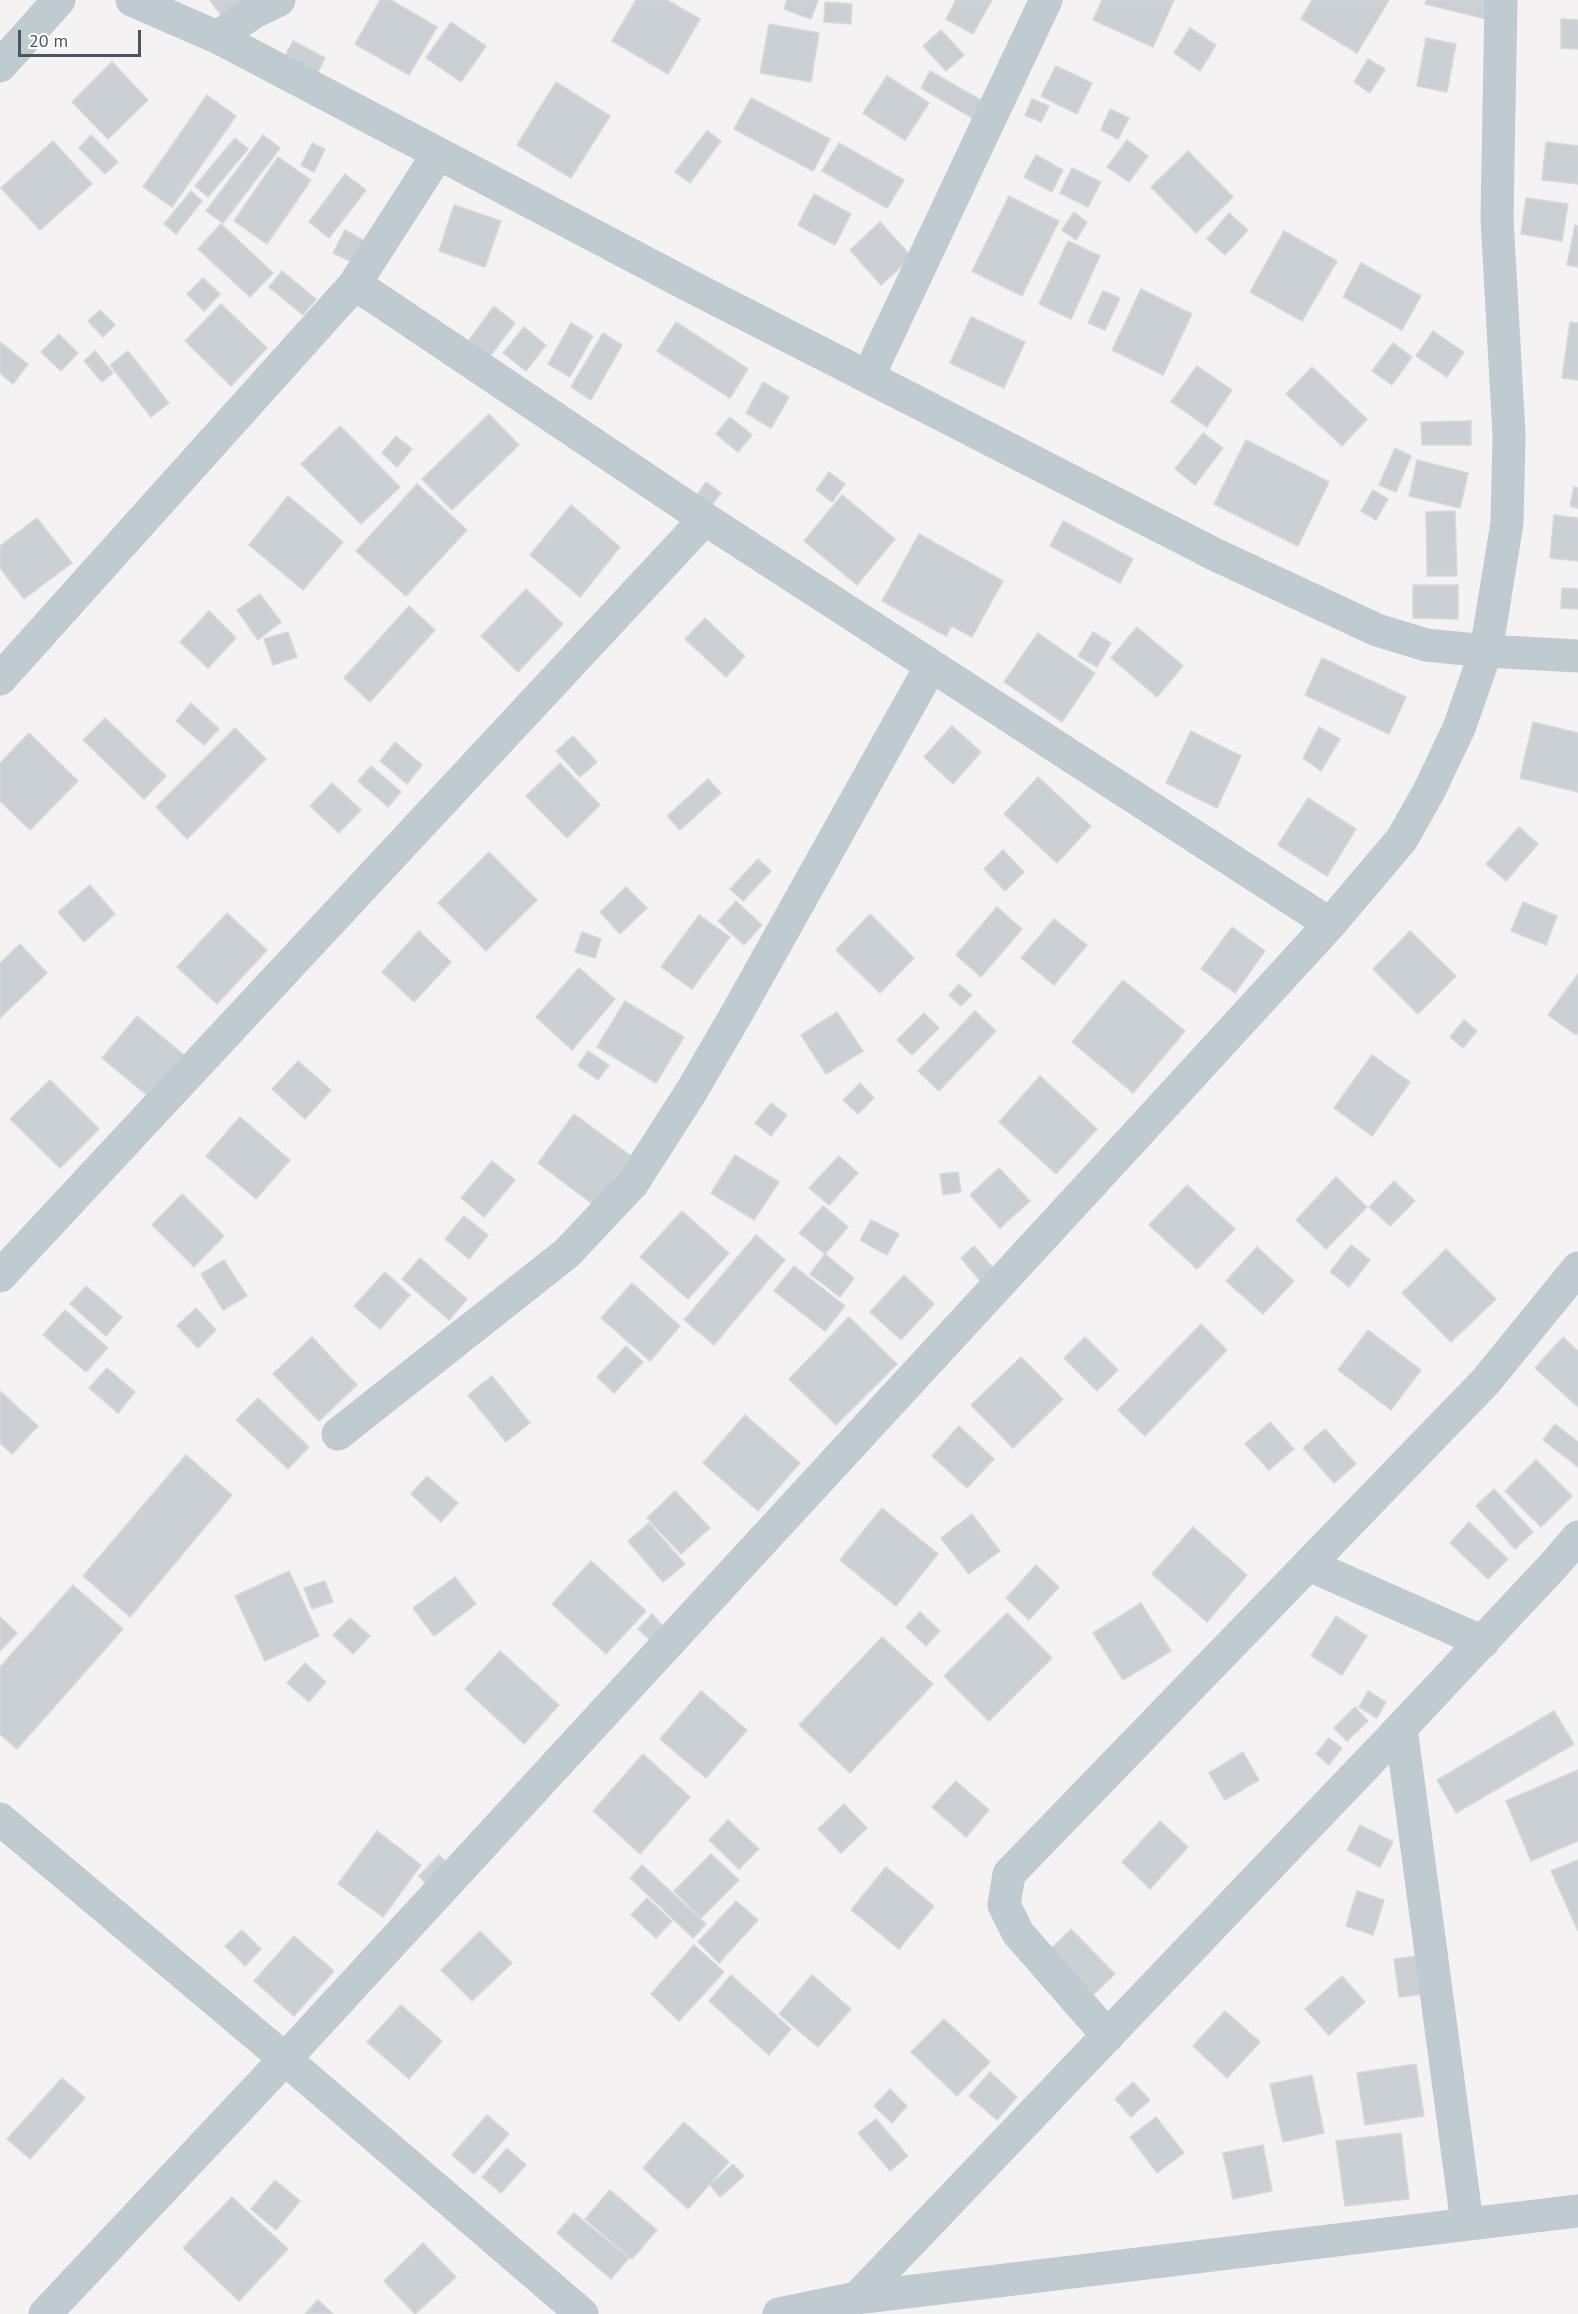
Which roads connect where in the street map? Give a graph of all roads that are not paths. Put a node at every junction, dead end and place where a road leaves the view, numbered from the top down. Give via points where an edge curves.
1 (59, 0) edge
2 (132, 0) edge
3 (279, 0) edge
4 (1046, 0) edge
5 (1501, 0) edge
6 (217, 37) junction
7 (0, 66) edge
8 (438, 153) junction
9 (354, 285) junction
10 (868, 377) junction
11 (705, 519) junction
12 (1486, 651) junction
13 (1578, 656) edge
14 (931, 666) junction
15 (0, 679) edge
16 (1330, 924) junction
17 (1578, 1268) edge
18 (0, 1276) edge
19 (338, 1434) dead end
20 (1578, 1537) edge
21 (1309, 1565) junction
22 (1483, 1642) junction
23 (1401, 1728) junction
24 (0, 1819) edge
25 (1108, 2036) junction
26 (285, 2059) junction
27 (1578, 2211) edge
28 (1467, 2223) junction
29 (857, 2298) junction
30 (45, 2314) edge
31 (582, 2314) edge
32 (780, 2314) edge

1 - 7 street
2 - 6 street
3 - 6 street
4 - 10 street
5 - 12 street via 1497,218 1509,435 1507,523
6 - 8 street
8 - 9 street
8 - 10 street
9 - 11 street
9 - 15 street
10 - 12 street via 1216,555 1377,630 1426,645
11 - 14 street
11 - 18 street
12 - 13 street
12 - 16 street via 1459,728 1402,839
14 - 16 street
14 - 19 street via 737,1013 632,1184 567,1253
16 - 26 street
17 - 21 street via 1486,1381
20 - 22 street
21 - 22 street
21 - 25 street via 1009,1874 1004,1905 1018,1933
22 - 23 street
23 - 25 street
23 - 28 street
24 - 26 street
25 - 29 street
26 - 30 street
26 - 31 street
27 - 28 street
28 - 29 street
29 - 32 street

